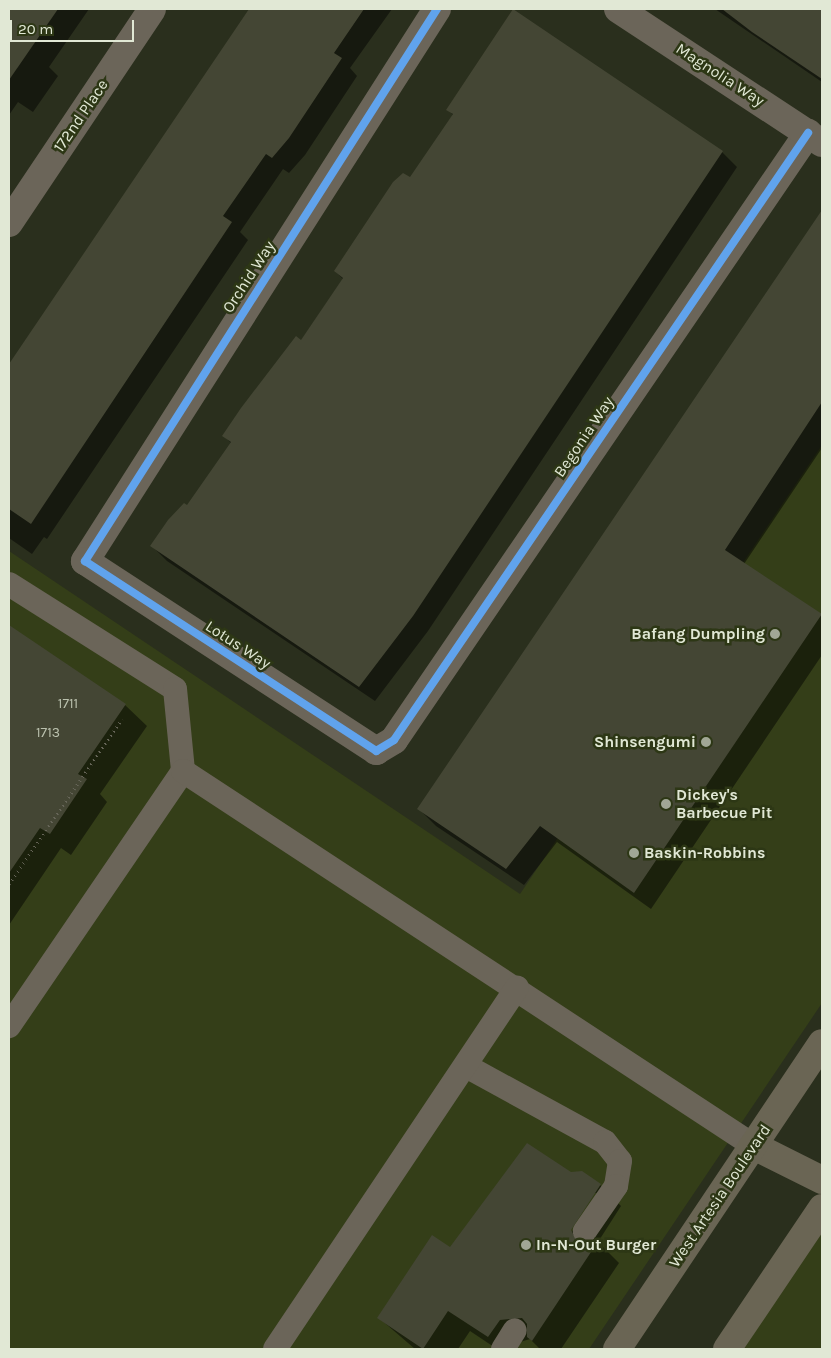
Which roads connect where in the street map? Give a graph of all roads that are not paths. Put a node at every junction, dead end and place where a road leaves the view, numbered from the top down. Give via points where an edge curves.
1 (152, 9) edge
2 (437, 9) edge
3 (618, 9) edge
4 (815, 138) edge
5 (9, 223) edge
6 (85, 561) joint
7 (9, 584) edge
8 (376, 751) joint
9 (183, 770) junction
10 (517, 988) junction
11 (9, 1026) edge
12 (822, 1043) edge
13 (466, 1066) junction
14 (754, 1146) junction
15 (822, 1180) edge
16 (822, 1208) edge
17 (585, 1231) dead end
18 (275, 1349) edge
19 (617, 1349) edge
20 (727, 1349) edge

1 - 5 street, 172nd Place
2 - 6 street, Orchid Way
3 - 4 street, Magnolia Way
4 - 8 street, Begonia Way via 394,740
6 - 8 street, Lotus Way
7 - 9 lane via 175,689
9 - 10 lane
9 - 11 lane
10 - 13 lane
10 - 14 lane
12 - 14 main road, West Artesia Boulevard
13 - 17 lane via 605,1142 620,1161 616,1186
13 - 18 lane
14 - 15 main road
14 - 19 main road, West Artesia Boulevard
16 - 20 main road

